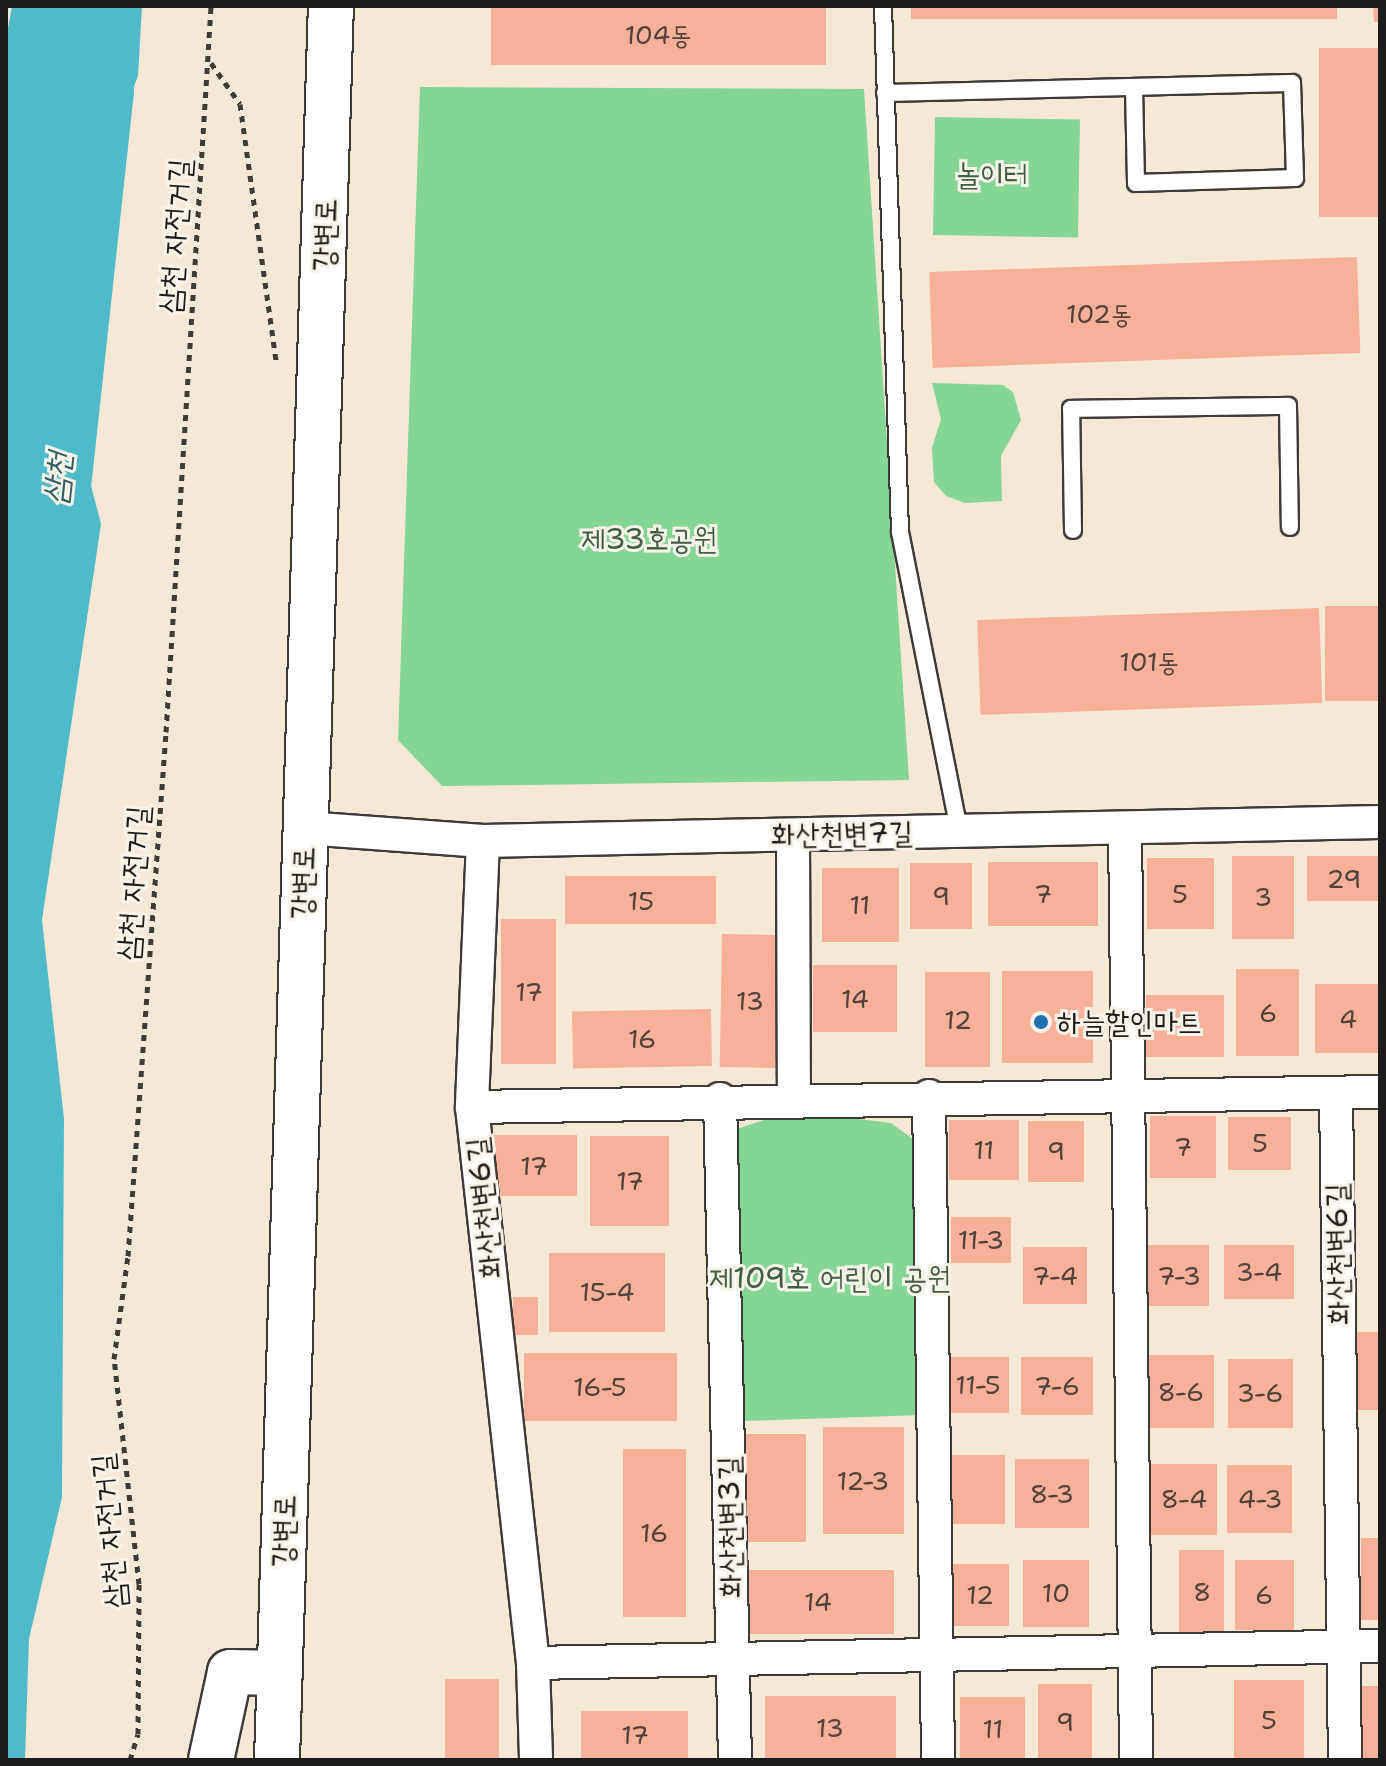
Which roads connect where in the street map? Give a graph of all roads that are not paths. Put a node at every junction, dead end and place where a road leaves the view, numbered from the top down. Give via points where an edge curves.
1 (331, 6) edge
2 (883, 6) edge
3 (1134, 87) junction
4 (885, 93) junction
5 (1290, 527) dead end
6 (1073, 530) dead end
7 (1380, 822) edge
8 (305, 828) junction
9 (1125, 828) junction
10 (959, 831) junction
11 (793, 835) junction
12 (483, 841) junction
13 (1380, 1092) edge
14 (1336, 1093) junction
15 (1128, 1095) junction
16 (929, 1096) junction
17 (794, 1098) junction
18 (720, 1099) junction
19 (472, 1107) junction
20 (1380, 1646) edge
21 (1344, 1647) junction
22 (1134, 1652) junction
23 (936, 1656) junction
24 (734, 1659) junction
25 (533, 1663) junction
26 (280, 1673) junction
27 (211, 1760) edge
28 (277, 1760) edge
29 (536, 1760) edge
30 (735, 1760) edge
31 (938, 1760) edge
32 (1136, 1760) edge
33 (1345, 1760) edge

1 - 8 street, 강변로
2 - 4 lane
3 - 3 lane via 1292,83 1295,178 1136,183
3 - 4 lane
4 - 10 lane via 900,532
5 - 6 lane via 1288,406 1071,409
7 - 9 street, 화산천변7길
8 - 12 street, 화산천변7길
8 - 26 street, 강변로
9 - 10 street, 화산천변7길
9 - 15 street
10 - 11 street, 화산천변7길
11 - 12 street, 화산천변7길
11 - 17 street
12 - 19 street
13 - 14 street, 화산천변6길
14 - 15 street, 화산천변6길
14 - 21 street, 화산천변6길
15 - 16 street, 화산천변6길
15 - 22 street
16 - 17 street, 화산천변6길
16 - 23 street
17 - 18 street, 화산천변6길
18 - 19 street, 화산천변6길
18 - 24 street, 화산천변3길
19 - 25 street, 화산천변6길
20 - 21 street
21 - 22 street
21 - 33 street
22 - 23 street
22 - 32 street
23 - 24 street
23 - 31 street
24 - 25 street
24 - 30 street, 화산천변3길
25 - 29 street
26 - 27 street via 230,1672
26 - 28 street, 강변로

